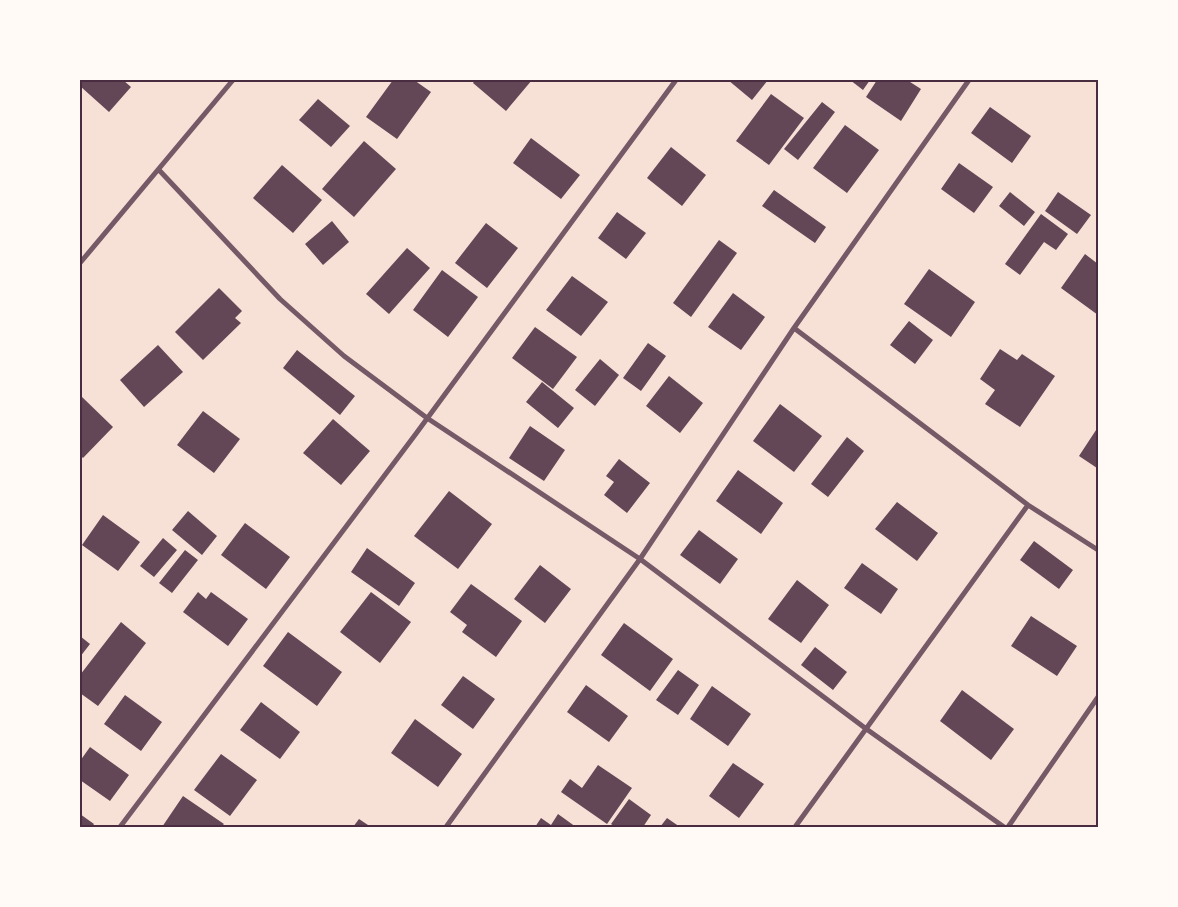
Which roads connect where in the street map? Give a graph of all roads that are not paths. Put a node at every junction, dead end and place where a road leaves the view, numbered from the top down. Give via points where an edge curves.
1 (233, 80) edge
2 (676, 80) edge
3 (969, 80) edge
4 (158, 170) junction
5 (80, 263) edge
6 (794, 328) junction
7 (428, 418) junction
8 (1028, 505) junction
9 (1098, 550) edge
10 (640, 559) junction
11 (1098, 697) edge
12 (866, 728) junction
13 (120, 827) edge
14 (446, 827) edge
15 (795, 827) edge
16 (1004, 827) edge
17 (1008, 827) edge

1 - 4 street
2 - 7 street
3 - 6 street
4 - 5 street
4 - 7 street via 280,299 344,356
6 - 8 street
6 - 10 street
7 - 10 street
7 - 13 street
8 - 9 street
8 - 12 street
10 - 12 street
10 - 14 street
11 - 17 street
12 - 15 street
12 - 16 street

